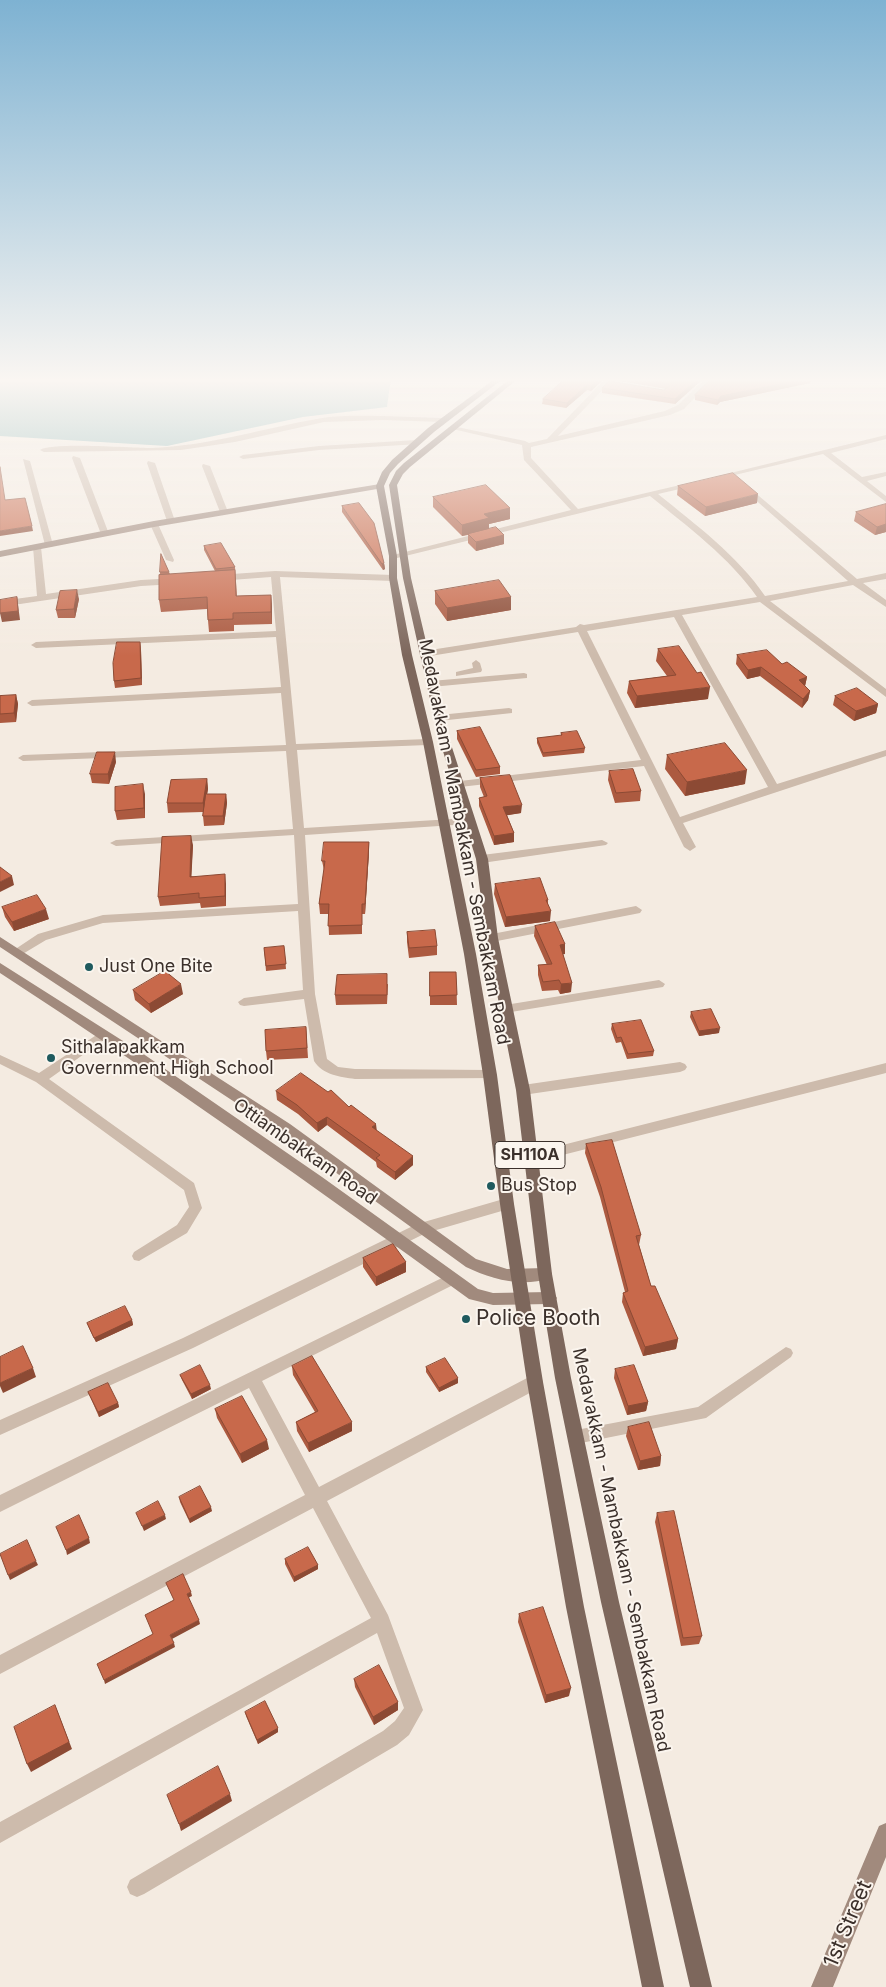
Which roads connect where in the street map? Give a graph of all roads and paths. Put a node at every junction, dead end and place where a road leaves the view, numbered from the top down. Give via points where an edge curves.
1 (29, 471) edge
2 (81, 471) edge
3 (154, 471) edge
4 (208, 471) edge
5 (387, 471) edge
6 (401, 471) edge
7 (539, 471) edge
8 (746, 471) edge
9 (848, 471) edge
10 (732, 474) junction
11 (886, 474) edge
12 (860, 480) junction
13 (380, 486) junction
14 (651, 493) junction
15 (886, 500) edge
16 (576, 511) junction
17 (224, 512) junction
18 (171, 521) junction
19 (154, 524) junction
20 (105, 534) junction
21 (49, 545) junction
22 (37, 546) junction
23 (0, 554) edge
24 (398, 555) junction
25 (170, 560) dead end
26 (276, 574) junction
27 (886, 576) edge
28 (208, 578) edge
29 (393, 578) junction
30 (189, 580) edge
31 (855, 582) junction
32 (42, 597) junction
33 (764, 600) junction
34 (0, 604) edge
35 (886, 604) edge
36 (676, 612) junction
37 (580, 627) junction
38 (282, 634) junction
39 (36, 645) dead end
40 (424, 654) junction
41 (476, 663) dead end
42 (524, 676) dead end
43 (430, 681) junction
44 (286, 690) junction
45 (886, 694) edge
46 (32, 702) dead end
47 (509, 711) dead end
48 (439, 718) junction
49 (428, 742) junction
50 (292, 749) junction
51 (886, 753) edge
52 (23, 758) dead end
53 (647, 763) junction
54 (460, 784) junction
55 (774, 788) junction
56 (469, 821) junction
57 (678, 821) junction
58 (443, 823) junction
59 (299, 832) junction
60 (602, 843) dead end
61 (116, 844) dead end
62 (690, 847) dead end
63 (482, 859) junction
64 (304, 907) junction
65 (636, 910) dead end
66 (492, 938) junction
67 (0, 941) edge
68 (17, 952) junction
69 (0, 967) edge
70 (659, 984) dead end
71 (309, 994) junction
72 (244, 1002) dead end
73 (505, 1009) junction
74 (104, 1034) junction
75 (0, 1059) edge
76 (680, 1067) dead end
77 (886, 1068) edge
78 (490, 1075) junction
79 (40, 1079) junction
80 (523, 1090) junction
81 (531, 1158) junction
82 (507, 1204) junction
83 (422, 1228) junction
84 (397, 1240) junction
85 (139, 1256) dead end
86 (545, 1274) junction
87 (518, 1276) junction
88 (450, 1280) junction
89 (549, 1298) junction
90 (522, 1300) junction
91 (786, 1353) dead end
92 (252, 1380) junction
93 (534, 1382) junction
94 (0, 1428) edge
95 (576, 1437) junction
96 (317, 1499) junction
97 (0, 1504) edge
98 (382, 1622) junction
99 (0, 1665) edge
100 (0, 1833) edge
101 (886, 1833) edge
102 (137, 1887) dead end
103 (654, 1987) edge
104 (701, 1987) edge
105 (822, 1987) edge

1 - 21 street
2 - 20 street
3 - 18 street
4 - 17 street
5 - 13 main road, Medavakkam - Mambakkam - Sembakkam Road / SH110A
6 - 24 main road, Medavakkam - Mambakkam - Sembakkam Road / SH110A via 393,485
7 - 16 street
8 - 10 street
9 - 12 street
10 - 14 street
10 - 31 street
11 - 12 street
12 - 15 street
13 - 17 street
13 - 24 main road, Medavakkam - Mambakkam - Sembakkam Road / SH110A
14 - 16 street
14 - 33 street via 710,541 748,578
16 - 24 street
17 - 18 street
18 - 19 street
19 - 20 street
19 - 25 street
20 - 21 street
21 - 22 street
22 - 23 street
22 - 32 street
24 - 29 main road, Medavakkam - Mambakkam - Sembakkam Road / SH110A
24 - 40 main road, Medavakkam - Mambakkam - Sembakkam Road / SH110A
26 - 28 street
26 - 29 street
26 - 38 street
27 - 31 street
29 - 49 main road, Medavakkam - Mambakkam - Sembakkam Road / SH110A
30 - 32 street via 141,583
31 - 33 street
31 - 35 street
32 - 34 street
33 - 36 street
33 - 45 street
36 - 37 street
36 - 55 street
37 - 40 street
37 - 53 street
38 - 39 street
38 - 44 street
40 - 43 main road, Medavakkam - Mambakkam - Sembakkam Road / SH110A
41 - 43 lane via 478,670 471,673
42 - 43 lane
43 - 48 main road, Medavakkam - Mambakkam - Sembakkam Road / SH110A
44 - 46 street
44 - 50 street
47 - 48 lane
48 - 54 main road, Medavakkam - Mambakkam - Sembakkam Road / SH110A
49 - 50 street
49 - 58 main road, Medavakkam - Mambakkam - Sembakkam Road / SH110A
50 - 52 street
50 - 59 street
51 - 55 street
53 - 54 street
53 - 57 street
54 - 56 main road, Medavakkam - Mambakkam - Sembakkam Road / SH110A
55 - 57 street
56 - 58 street
56 - 63 main road, Medavakkam - Mambakkam - Sembakkam Road / SH110A
57 - 62 street
58 - 59 street
58 - 78 main road, Medavakkam - Mambakkam - Sembakkam Road / SH110A via 470,954
59 - 61 street
59 - 64 street
60 - 63 street
63 - 66 main road, Medavakkam - Mambakkam - Sembakkam Road / SH110A
64 - 68 street via 103,919 59,931
64 - 71 street
65 - 66 street
66 - 73 main road, Medavakkam - Mambakkam - Sembakkam Road / SH110A
67 - 68 street, Ottiambakkam Road
68 - 83 street, Ottiambakkam Road via 285,1128
69 - 74 street, Ottiambakkam Road
70 - 73 street
71 - 72 street
71 - 78 street via 321,1062 335,1071
73 - 80 main road, Medavakkam - Mambakkam - Sembakkam Road / SH110A
74 - 79 lane
74 - 84 street, Ottiambakkam Road
75 - 79 lane
76 - 80 street
77 - 81 street
78 - 82 main road, Medavakkam - Mambakkam - Sembakkam Road / SH110A
79 - 85 lane via 189,1187 196,1208 182,1229
80 - 81 main road, Medavakkam - Mambakkam - Sembakkam Road / SH110A
81 - 86 main road, Medavakkam - Mambakkam - Sembakkam Road / SH110A
82 - 83 street
82 - 87 main road, Medavakkam - Mambakkam - Sembakkam Road / SH110A
83 - 84 street
83 - 87 street, Ottiambakkam Road via 492,1273
84 - 88 street, Ottiambakkam Road
84 - 94 street via 188,1343
86 - 87 street, Ottiambakkam Road
86 - 89 main road, Medavakkam - Mambakkam - Sembakkam Road / SH110A
87 - 90 main road, Medavakkam - Mambakkam - Sembakkam Road / SH110A
88 - 90 street, Ottiambakkam Road via 474,1295
88 - 92 street
89 - 90 street, Ottiambakkam Road
89 - 95 main road, Medavakkam - Mambakkam - Sembakkam Road / SH110A
90 - 93 main road, Medavakkam - Mambakkam - Sembakkam Road / SH110A
91 - 95 lane via 700,1413
92 - 96 street
92 - 97 street
93 - 96 street
93 - 103 main road, Medavakkam - Mambakkam - Sembakkam Road / SH110A via 575,1607
95 - 104 main road, Medavakkam - Mambakkam - Sembakkam Road / SH110A via 610,1602
96 - 98 street
96 - 99 street
98 - 100 street
98 - 102 street via 414,1710 402,1728
101 - 105 street, 1st Street

